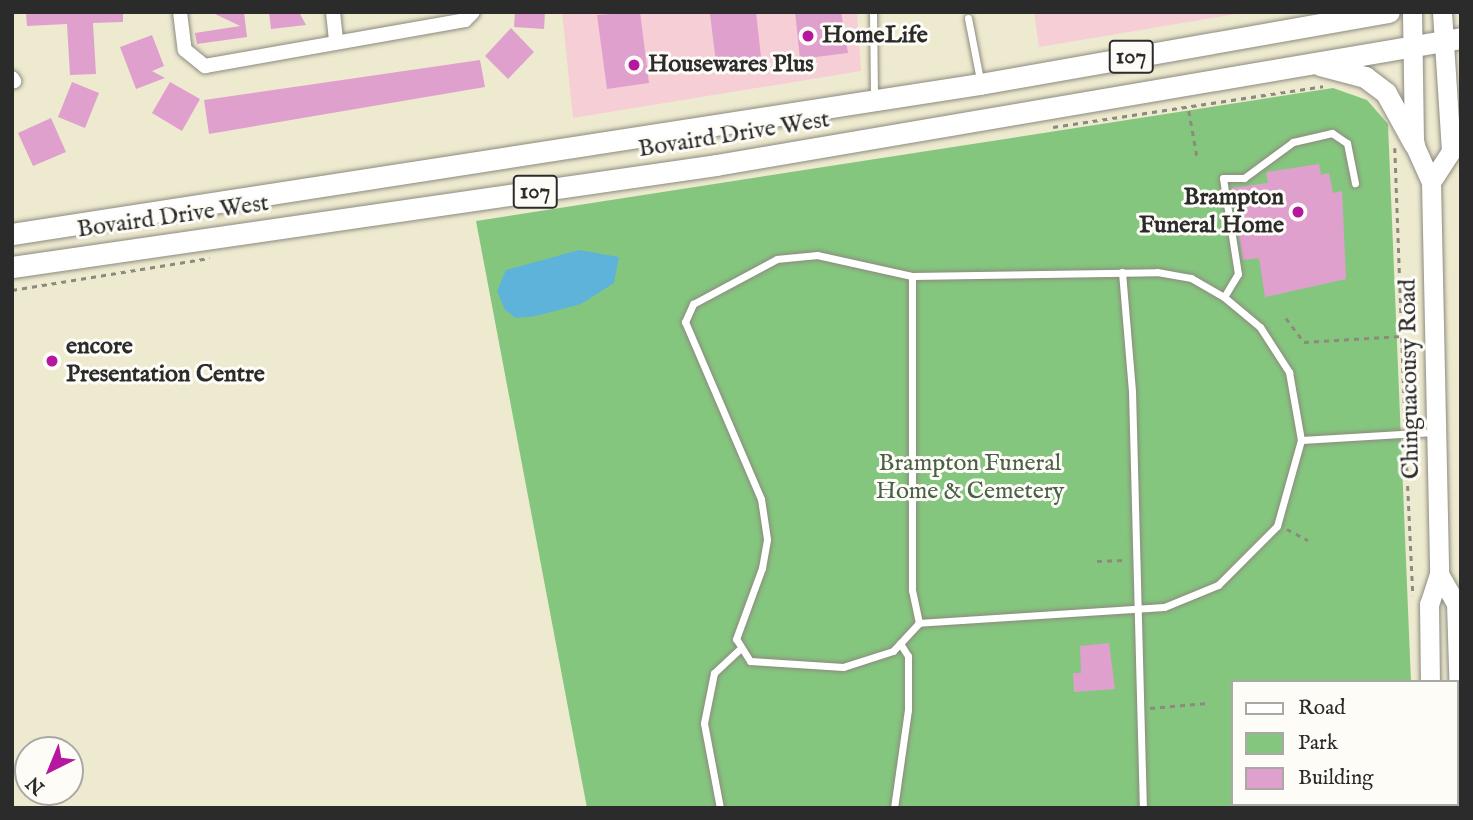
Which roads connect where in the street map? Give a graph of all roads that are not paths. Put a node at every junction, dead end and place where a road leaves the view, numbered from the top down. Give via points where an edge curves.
1 (180, 12) edge
2 (333, 12) edge
3 (473, 12) edge
4 (873, 12) edge
5 (1389, 12) edge
6 (1412, 12) edge
7 (1442, 12) edge
8 (968, 18) dead end
9 (1452, 40) edge
10 (337, 41) junction
11 (1414, 46) junction
12 (1304, 63) junction
13 (981, 84) junction
14 (874, 101) junction
15 (988, 121) junction
16 (1404, 143) junction
17 (1431, 182) junction
18 (1354, 183) dead end
19 (12, 234) edge
20 (12, 267) edge
21 (1122, 272) junction
22 (912, 276) junction
23 (1224, 297) junction
24 (1436, 432) junction
25 (1301, 440) junction
26 (1439, 574) junction
27 (1137, 611) junction
28 (919, 623) junction
29 (900, 643) junction
30 (738, 651) junction
31 (1430, 680) edge
32 (1459, 680) edge
33 (1459, 694) edge
34 (1461, 762) edge
35 (720, 808) edge
36 (894, 808) edge
37 (1143, 808) edge

1 - 10 street via 185,50 205,66
2 - 10 street
3 - 10 street via 465,20
4 - 14 lane
5 - 13 main road, Bovaird Drive West / 107
6 - 11 main road, Chinguacousy Road
7 - 9 main road
8 - 13 lane
9 - 11 main road, Bovaird Drive West / 107
9 - 17 main road via 1451,151
11 - 12 main road, Bovaird Drive West / 107
11 - 16 main road, Chinguacousy Road
12 - 15 main road, Bovaird Drive West / 107
12 - 16 main road via 1365,77 1396,104
13 - 14 main road, Bovaird Drive West / 107
13 - 15 main road
14 - 19 main road, Bovaird Drive West / 107
15 - 20 main road, Bovaird Drive West / 107
16 - 17 main road, Chinguacousy Road
17 - 24 main road, Chinguacousy Road
18 - 23 lane via 1347,143 1332,134 1295,140 1240,179 1223,178 1238,274
21 - 22 lane
21 - 23 lane via 1191,278
21 - 27 lane
22 - 28 lane via 912,590
22 - 30 lane via 817,255 777,259 693,304 685,322 761,499 767,539
23 - 25 lane via 1276,348 1289,372
24 - 25 lane
24 - 26 main road, Chinguacousy Road
25 - 27 lane via 1277,524 1261,549 1218,585
26 - 31 main road, Chinguacousy Road via 1429,604
26 - 32 main road, Chinguacousy Road via 1456,603
27 - 28 lane
27 - 37 lane
28 - 29 lane
29 - 30 lane via 868,662 807,669 750,661
29 - 36 lane via 908,656 908,710
30 - 35 lane via 714,673 706,705 705,754
33 - 34 main road, Chinguacousy Road

